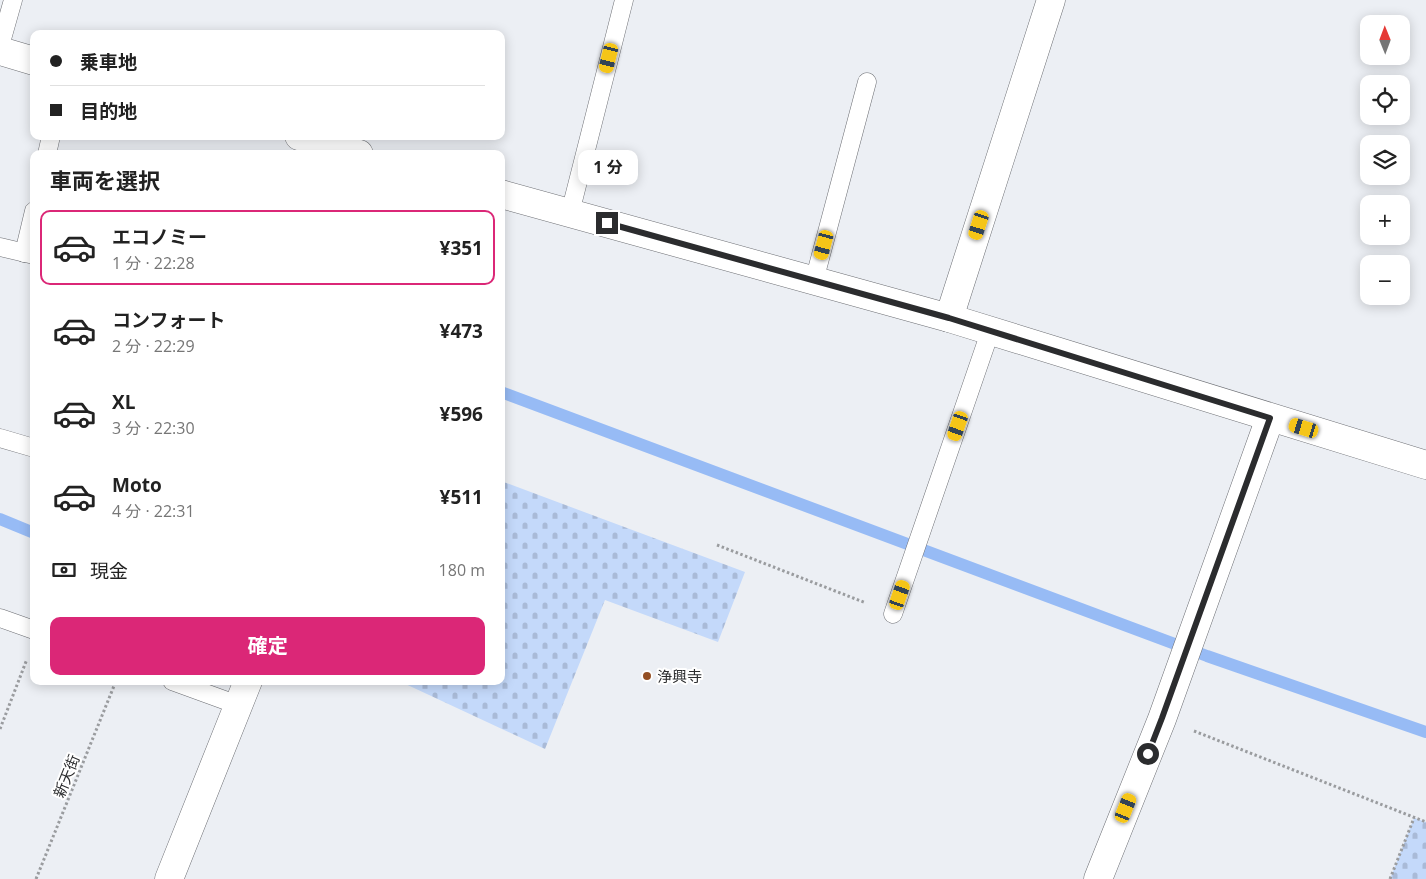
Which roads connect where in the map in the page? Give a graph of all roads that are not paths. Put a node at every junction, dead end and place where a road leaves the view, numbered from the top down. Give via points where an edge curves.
1 (13, 0) edge
2 (624, 0) edge
3 (1051, 0) edge
4 (0, 46) edge
5 (0, 51) edge
6 (30, 59) edge
7 (867, 82) dead end
8 (313, 140) edge
9 (346, 150) edge
10 (505, 195) edge
11 (570, 213) junction
12 (0, 246) edge
13 (29, 254) edge
14 (814, 281) junction
15 (949, 318) junction
16 (990, 332) junction
17 (1270, 418) junction
18 (0, 438) edge
19 (30, 447) edge
20 (1426, 465) edge
21 (893, 614) road end
22 (0, 618) edge
23 (30, 629) edge
24 (196, 685) edge
25 (243, 693) edge
26 (169, 879) edge
27 (1098, 879) edge

1 - 4 lane
2 - 11 lane
3 - 15 street
5 - 6 street
7 - 14 lane
8 - 9 street
10 - 11 street
11 - 14 street
12 - 13 lane
14 - 15 street
15 - 16 street
16 - 17 street
16 - 21 lane
17 - 20 street
17 - 27 street via 1162,718
18 - 19 lane
22 - 23 lane
24 - 25 lane
25 - 26 street

